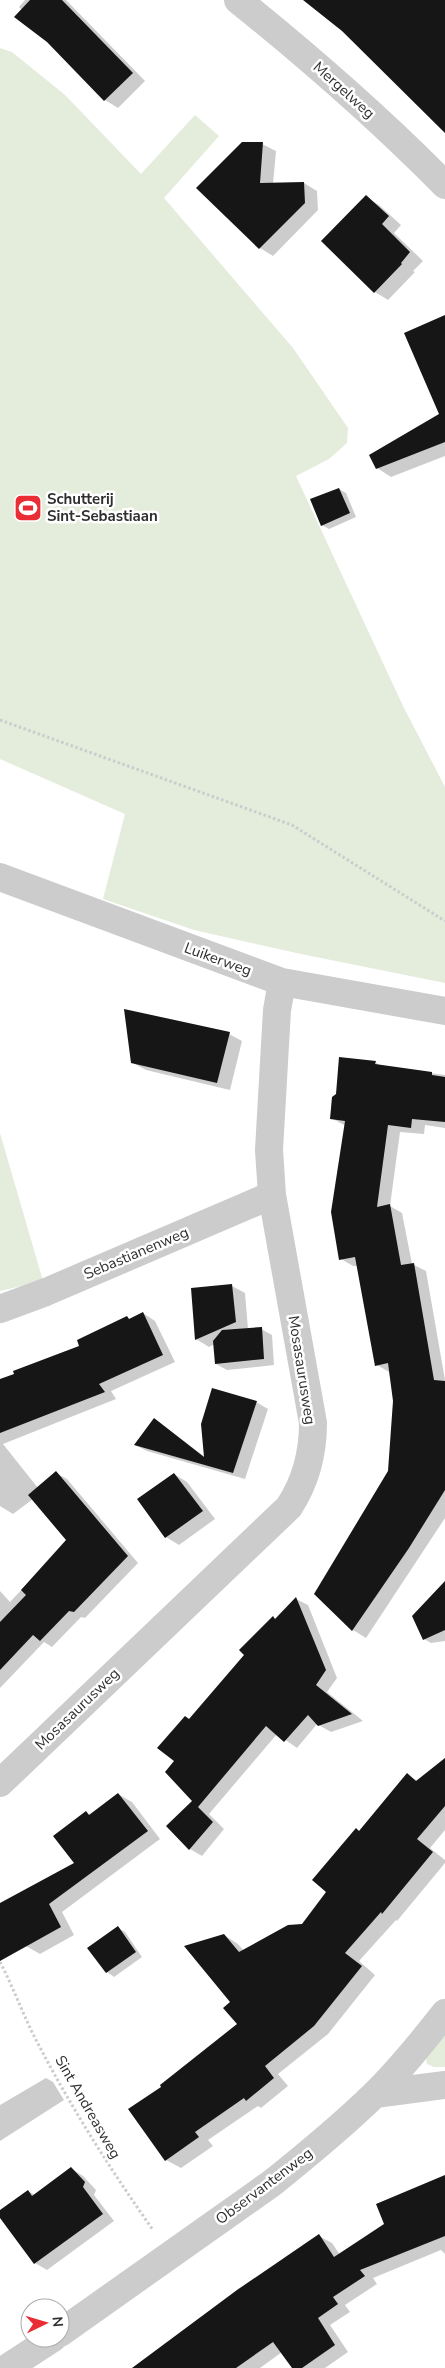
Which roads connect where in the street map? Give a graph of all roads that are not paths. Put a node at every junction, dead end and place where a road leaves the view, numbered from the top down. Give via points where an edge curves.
1 (238, 0) edge
2 (445, 185) edge
3 (0, 877) edge
4 (282, 982) junction
5 (445, 1011) edge
6 (272, 1195) junction
7 (0, 1309) edge
8 (0, 1783) edge
9 (445, 2013) edge
10 (445, 2085) edge
11 (375, 2094) junction
12 (70, 2326) edge
13 (38, 2348) edge
14 (7, 2368) edge

1 - 2 street, Mergelweg via 295,46
3 - 4 street, Luikerweg
4 - 5 street, Luikerweg
4 - 6 street, Mosasaurusweg via 277,1010 270,1150
6 - 7 street, Sebastianenweg
6 - 8 street, Mosasaurusweg via 313,1423 309,1462 297,1494 289,1507
9 - 11 street, Observantenweg
10 - 11 street
11 - 12 street, Observantenweg via 272,2183
13 - 14 street

